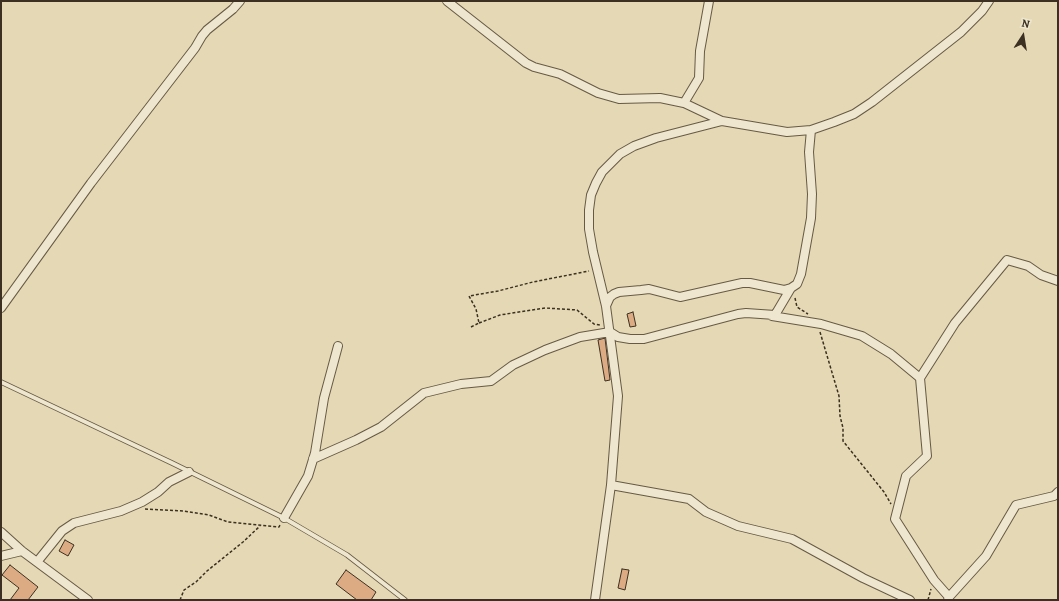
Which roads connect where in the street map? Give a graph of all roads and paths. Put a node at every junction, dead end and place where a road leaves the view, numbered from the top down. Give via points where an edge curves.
1 (240, 1) edge
2 (447, 1) edge
3 (709, 1) edge
4 (990, 1) edge
5 (684, 103) junction
6 (722, 121) junction
7 (811, 130) junction
8 (597, 270) junction
9 (1058, 281) edge
10 (792, 288) junction
11 (4, 299) edge
12 (606, 306) junction
13 (1, 308) edge
14 (772, 316) junction
15 (479, 323) junction
16 (815, 323) junction
17 (471, 327) dead end
18 (609, 329) junction
19 (338, 346) dead end
20 (920, 378) junction
21 (1, 382) edge
22 (313, 459) junction
23 (189, 472) junction
24 (611, 485) junction
25 (1058, 492) edge
26 (140, 510) dead end
27 (897, 514) junction
28 (284, 518) junction
29 (260, 526) junction
30 (1, 532) edge
31 (22, 551) junction
32 (1, 556) edge
33 (37, 562) junction
34 (948, 598) edge
35 (88, 600) edge
36 (180, 600) edge
37 (405, 600) edge
38 (595, 600) edge
39 (910, 600) edge

1 - 11 street via 202,36
2 - 5 street via 534,67 560,74 598,93 619,99 660,98
3 - 5 street via 700,51 699,78
4 - 7 street via 961,32 872,102 854,114
5 - 6 street
6 - 7 street via 787,132
6 - 8 street via 634,146 610,162 596,183 589,210 589,229
7 - 10 street via 811,218 801,274 797,284
8 - 12 street
8 - 15 path via 469,296 476,308
9 - 20 street via 1041,275 1028,266 1007,260 955,323
10 - 12 street via 784,290 742,283 680,297 649,289 619,292 610,297
10 - 14 street via 777,313
10 - 16 path via 797,307 806,311
11 - 13 street
12 - 18 street
14 - 16 street
14 - 18 street via 738,314 644,339 618,337
15 - 17 path
15 - 18 path via 510,313 545,308 577,310 594,324
16 - 20 street via 862,336 891,354
16 - 27 path via 822,335 839,396 843,441 884,492
18 - 22 street via 544,350 513,365 491,381 461,384 424,393 381,427
18 - 24 street via 618,396
19 - 22 street via 324,398
20 - 27 street via 927,456 906,476
21 - 23 lane
22 - 28 street via 308,476
23 - 28 lane
23 - 33 street via 169,482 142,502 121,511 74,523 62,531
24 - 38 street
24 - 39 street via 689,499 706,512 738,526 792,539 863,578
25 - 34 street via 1054,496 1016,505 986,556
26 - 29 path via 183,510 228,522
27 - 34 street via 895,519
28 - 29 path via 279,527
28 - 37 lane via 346,555
29 - 36 path via 184,590
30 - 31 street
31 - 32 street
31 - 33 street
33 - 35 street

